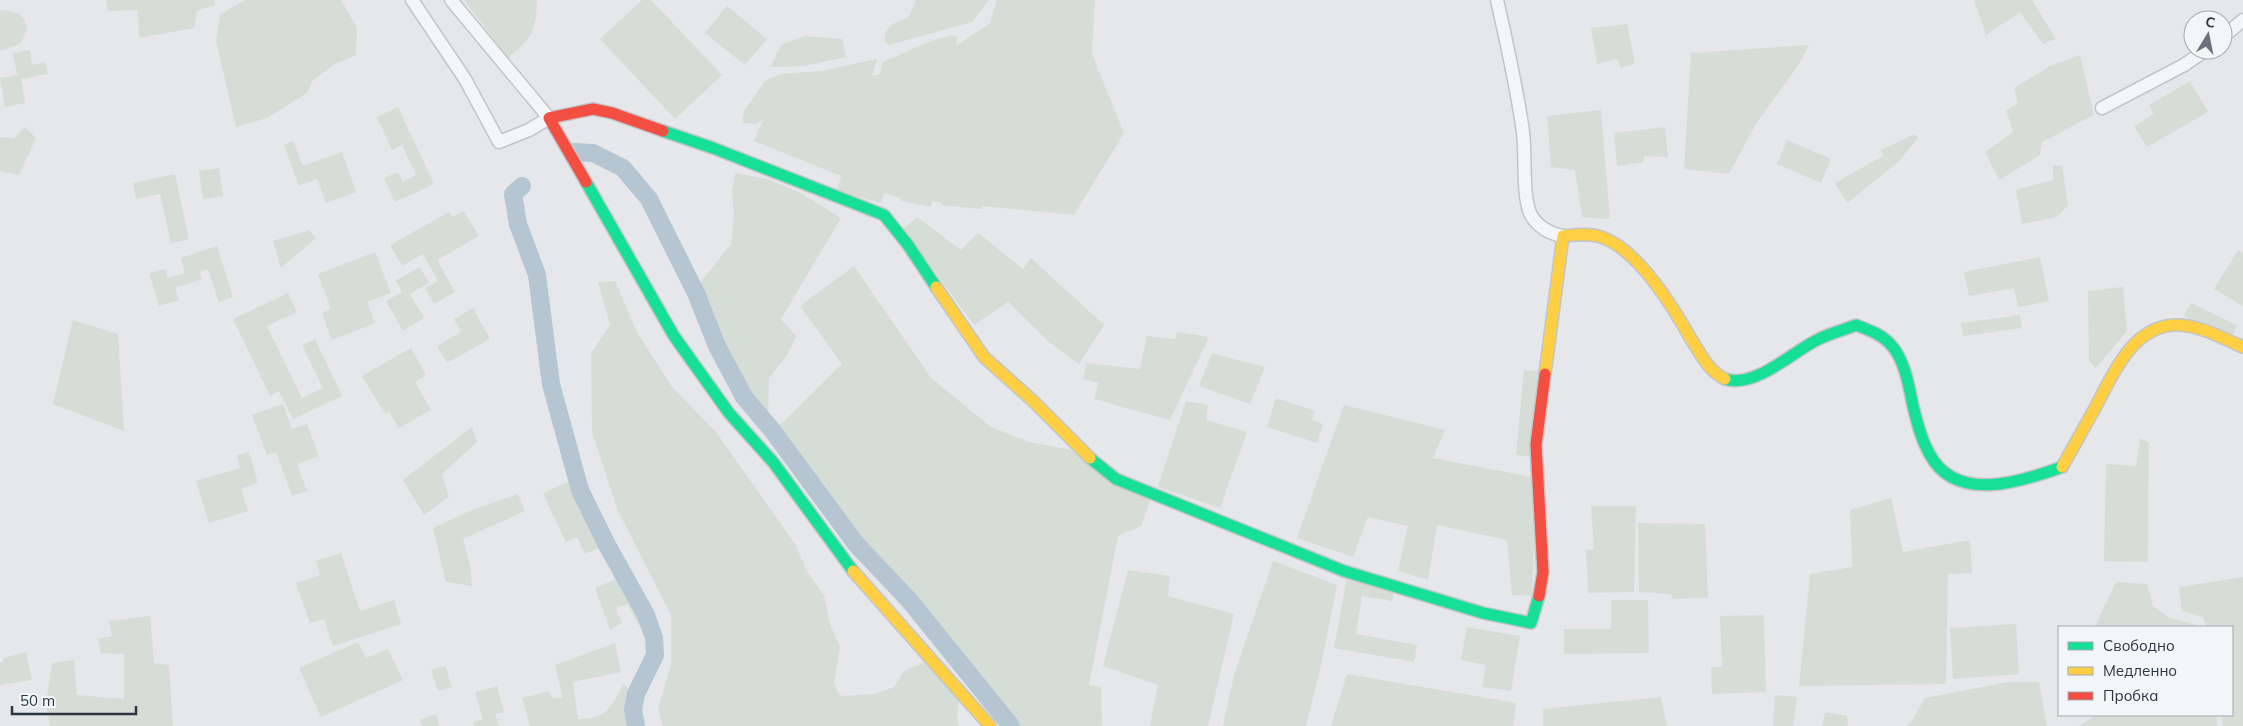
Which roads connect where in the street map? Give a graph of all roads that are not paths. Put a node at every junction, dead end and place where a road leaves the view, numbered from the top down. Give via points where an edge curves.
1 (412, 0) edge
2 (450, 0) edge
3 (1497, 0) edge
4 (2243, 20) edge
5 (2233, 28) edge
6 (2190, 60) edge
7 (2102, 108) dead end
8 (549, 118) junction
9 (1563, 236) junction
10 (2243, 347) edge
11 (990, 726) edge

1 - 8 street via 465,79 499,142
2 - 8 street
3 - 9 street via 1517,90 1530,213 1538,225
4 - 5 street
6 - 7 street
8 - 9 street via 593,109 612,113 714,148 884,215 906,241 971,341 991,364 1095,464 1116,479 1344,571 1483,613 1531,623 1542,572 1536,445
8 - 11 street via 674,336 729,414 773,462 856,574
9 - 10 street via 1604,238 1638,263 1709,368 1732,381 1745,380 1820,339 1856,325 1875,332 1892,346 1901,362 1929,457 1940,471 1970,485 1994,486 2062,466 2120,361 2154,329 2173,324 2197,329

